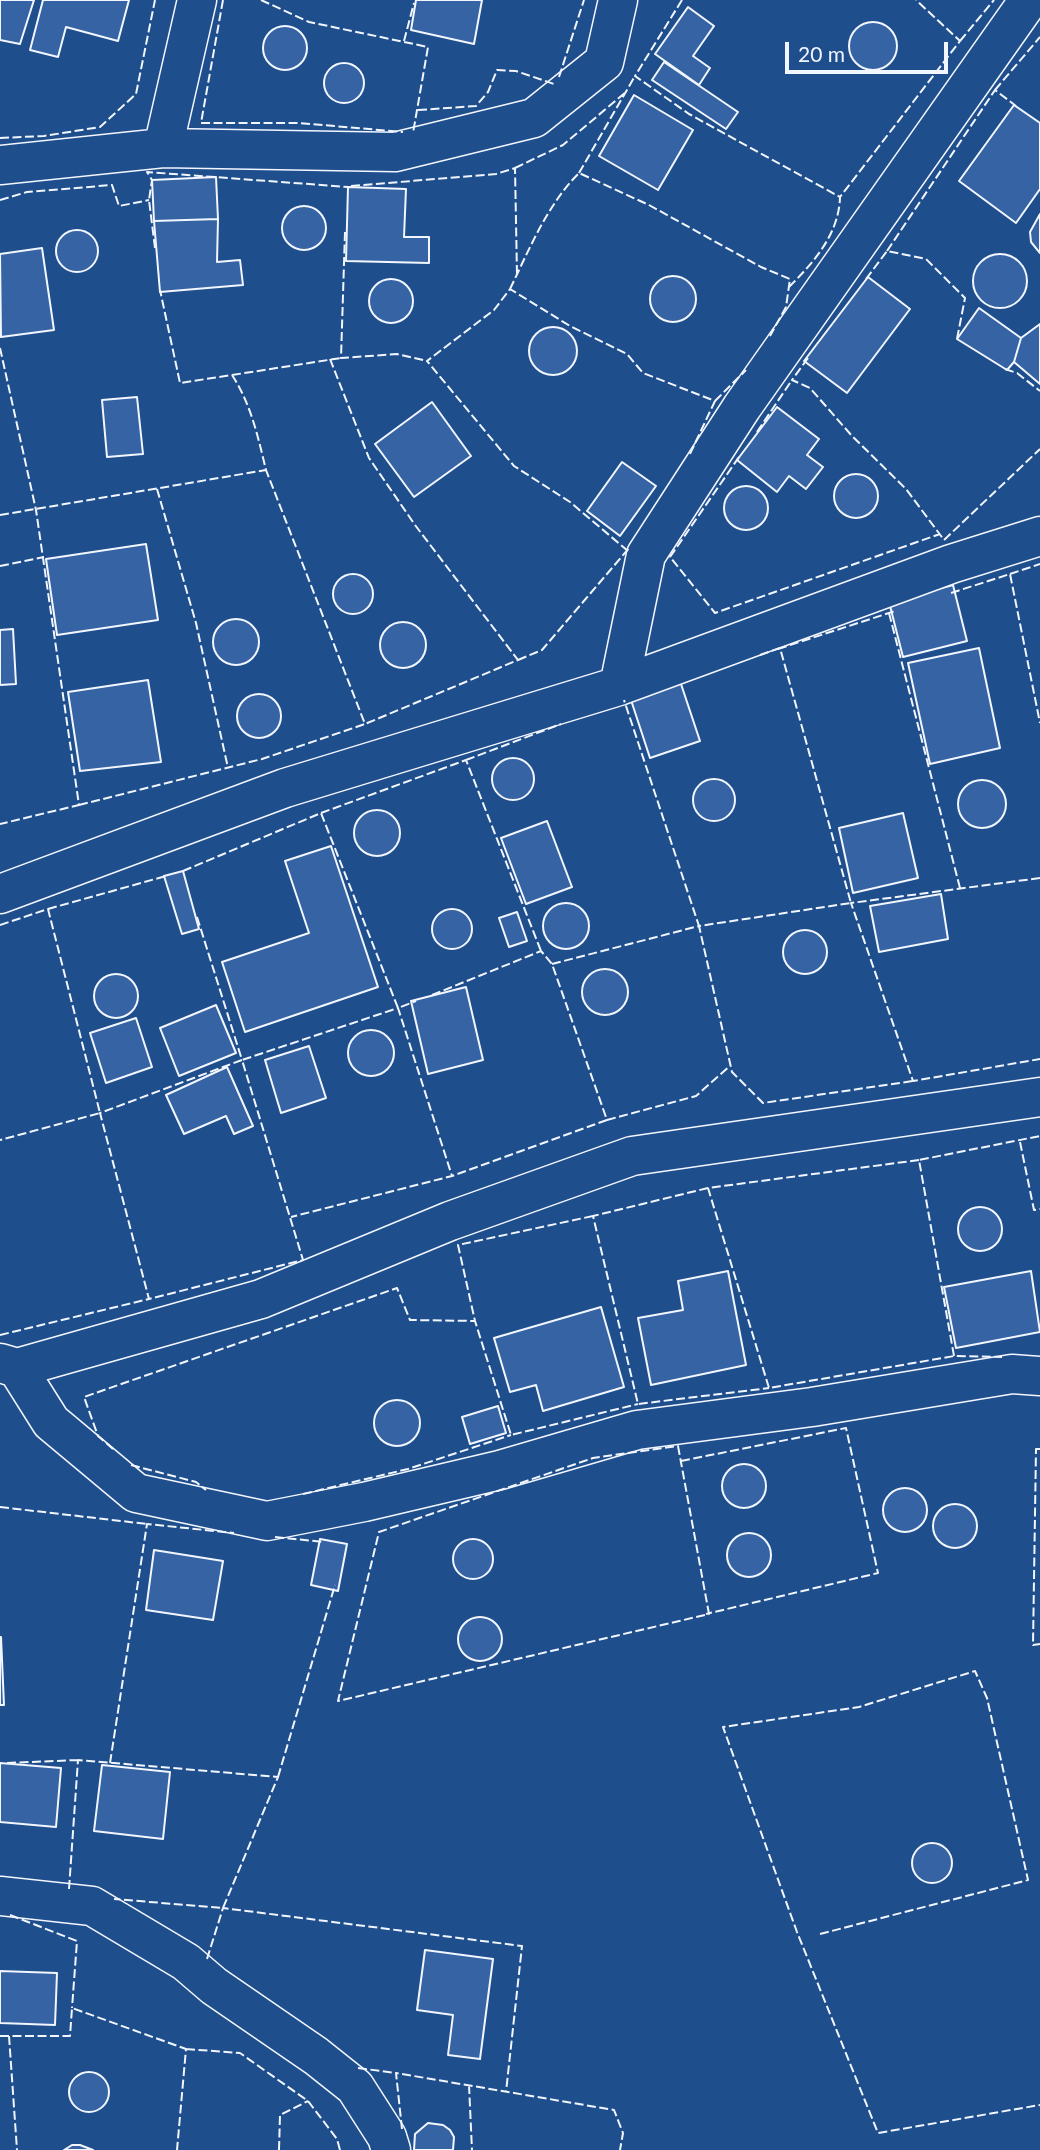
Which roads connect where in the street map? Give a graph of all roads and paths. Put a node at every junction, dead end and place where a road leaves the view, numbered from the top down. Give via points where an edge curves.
1 (197, 0) edge
2 (618, 0) edge
3 (1029, 0) edge
4 (163, 148) junction
5 (0, 165) edge
6 (1040, 536) edge
7 (620, 686) junction
8 (0, 894) edge
9 (1040, 1097) edge
10 (8, 1366) edge
11 (1040, 1376) edge
12 (0, 1896) edge
13 (391, 2150) edge

1 - 4 street
2 - 4 street via 604,62 534,118 395,152
3 - 7 street via 742,407 646,555
4 - 5 street
6 - 7 street via 951,564
7 - 8 street via 285,788
9 - 10 street via 632,1156 450,1221 261,1299
10 - 11 street via 51,1422 136,1493 267,1521 500,1470 637,1430 1012,1374
12 - 13 street via 92,1906 186,1962 355,2087

